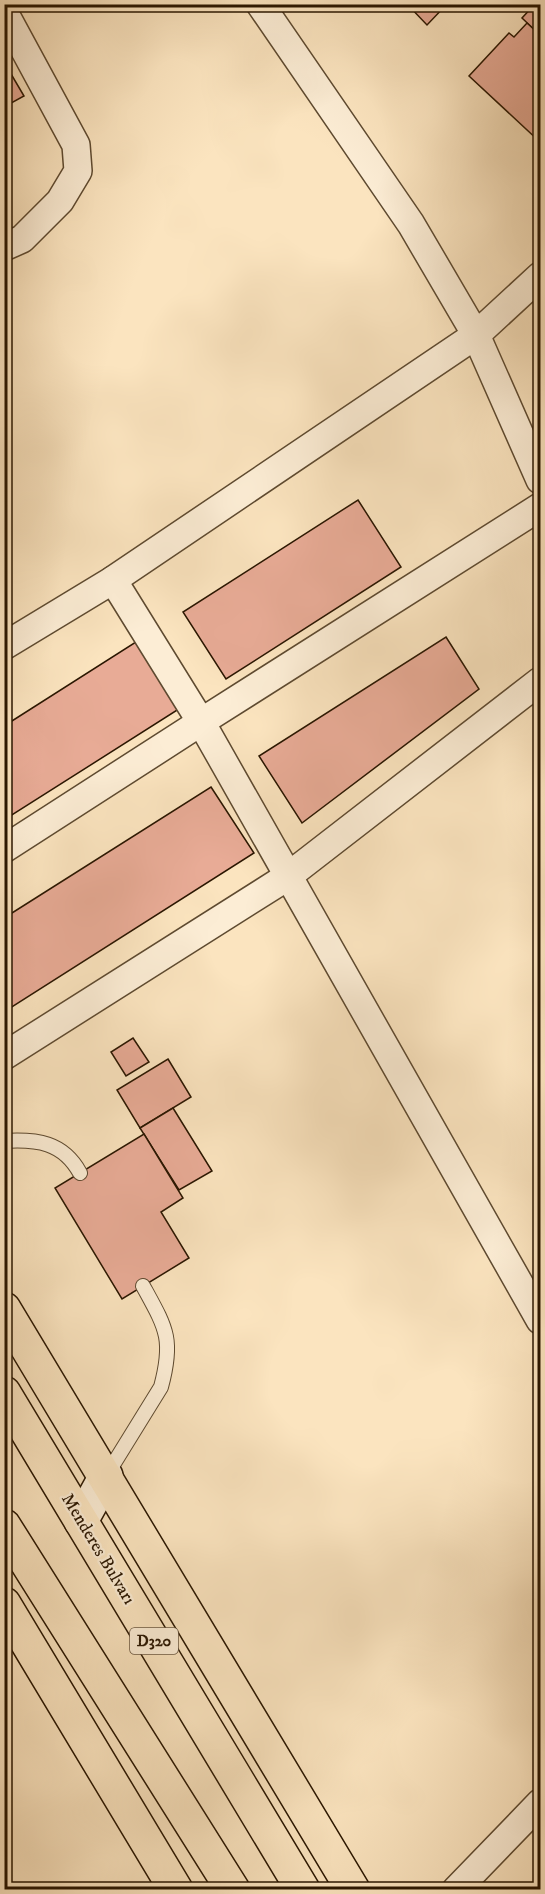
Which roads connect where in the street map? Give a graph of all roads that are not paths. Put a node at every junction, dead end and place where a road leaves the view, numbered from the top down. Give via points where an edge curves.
1 (260, 4) edge
2 (4, 12) edge
3 (4, 247) edge
4 (540, 276) edge
5 (476, 335) junction
6 (540, 480) edge
7 (540, 507) edge
8 (113, 580) junction
9 (4, 645) edge
10 (540, 681) edge
11 (201, 722) junction
12 (4, 849) edge
13 (287, 877) junction
14 (4, 1056) edge
15 (4, 1141) edge
16 (80, 1173) dead end
17 (143, 1286) dead end
18 (4, 1309) edge
19 (540, 1320) edge
20 (4, 1393) edge
21 (106, 1476) junction
22 (81, 1521) junction
23 (4, 1526) edge
24 (4, 1604) edge
25 (540, 1803) edge
26 (457, 1889) edge
27 (176, 1890) edge
28 (233, 1890) edge
29 (303, 1890) edge
30 (353, 1890) edge

1 - 5 street via 411,225
2 - 3 street via 76,145 78,171 60,201 22,239
4 - 5 street
5 - 6 street
5 - 8 street
7 - 11 street
8 - 9 street
8 - 11 street
10 - 13 street
11 - 12 street
11 - 13 street
13 - 14 street
13 - 19 street
15 - 16 lane via 42,1142 60,1150
17 - 21 lane via 164,1323 168,1341 164,1374 161,1387
18 - 21 main road
20 - 22 main road, Menderes Bulvarı / D320
21 - 22 street
21 - 30 main road
22 - 29 main road, Menderes Bulvarı / D320
23 - 28 main road
24 - 27 main road
25 - 26 street

